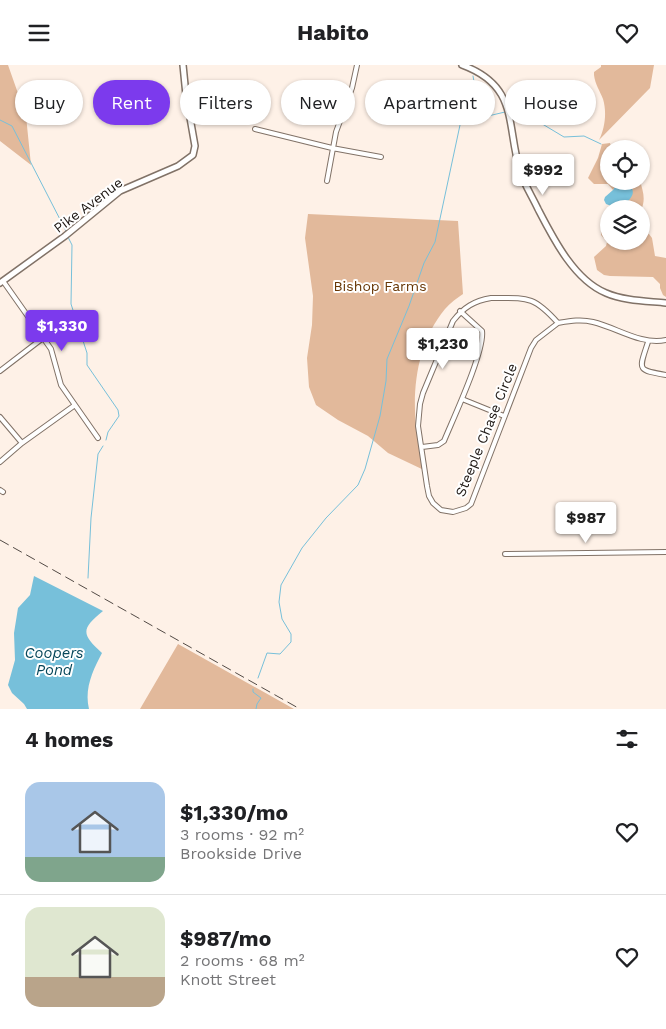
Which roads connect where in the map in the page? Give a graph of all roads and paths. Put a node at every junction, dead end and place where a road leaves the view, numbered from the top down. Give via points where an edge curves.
1 (183, 65) edge
2 (357, 65) edge
3 (462, 65) edge
4 (255, 129) dead end
5 (332, 148) junction
6 (381, 157) dead end
7 (328, 181) dead end
8 (2, 282) edge
9 (666, 303) edge
10 (460, 311) junction
11 (558, 323) junction
12 (43, 338) junction
13 (666, 340) edge
14 (648, 342) junction
15 (0, 371) edge
16 (666, 375) edge
17 (462, 399) junction
18 (75, 405) junction
19 (0, 417) edge
20 (504, 417) junction
21 (98, 437) dead end
22 (22, 443) junction
23 (422, 447) junction
24 (0, 462) edge
25 (666, 552) edge
26 (505, 554) dead end

1 - 8 street, Pike Avenue via 195,146 193,155 120,191
2 - 5 street
3 - 9 street via 485,76 509,109 520,171 554,240 576,269 607,294
4 - 5 street
5 - 6 street
5 - 7 street
8 - 12 street
10 - 11 street via 479,300 521,298 540,305
10 - 17 street via 478,326 483,337
10 - 23 street, Steeple Chase Circle via 450,326 420,404 418,426
11 - 14 street via 594,322
11 - 20 street, Steeple Chase Circle via 531,348
12 - 15 street
12 - 18 street via 51,349 61,385
13 - 14 street
14 - 16 street via 642,369
17 - 20 street
17 - 23 street via 444,441
18 - 21 street
18 - 22 street
19 - 22 street
20 - 23 street, Steeple Chase Circle via 473,499 460,511 447,512 433,503 427,486
22 - 24 street
25 - 26 street

